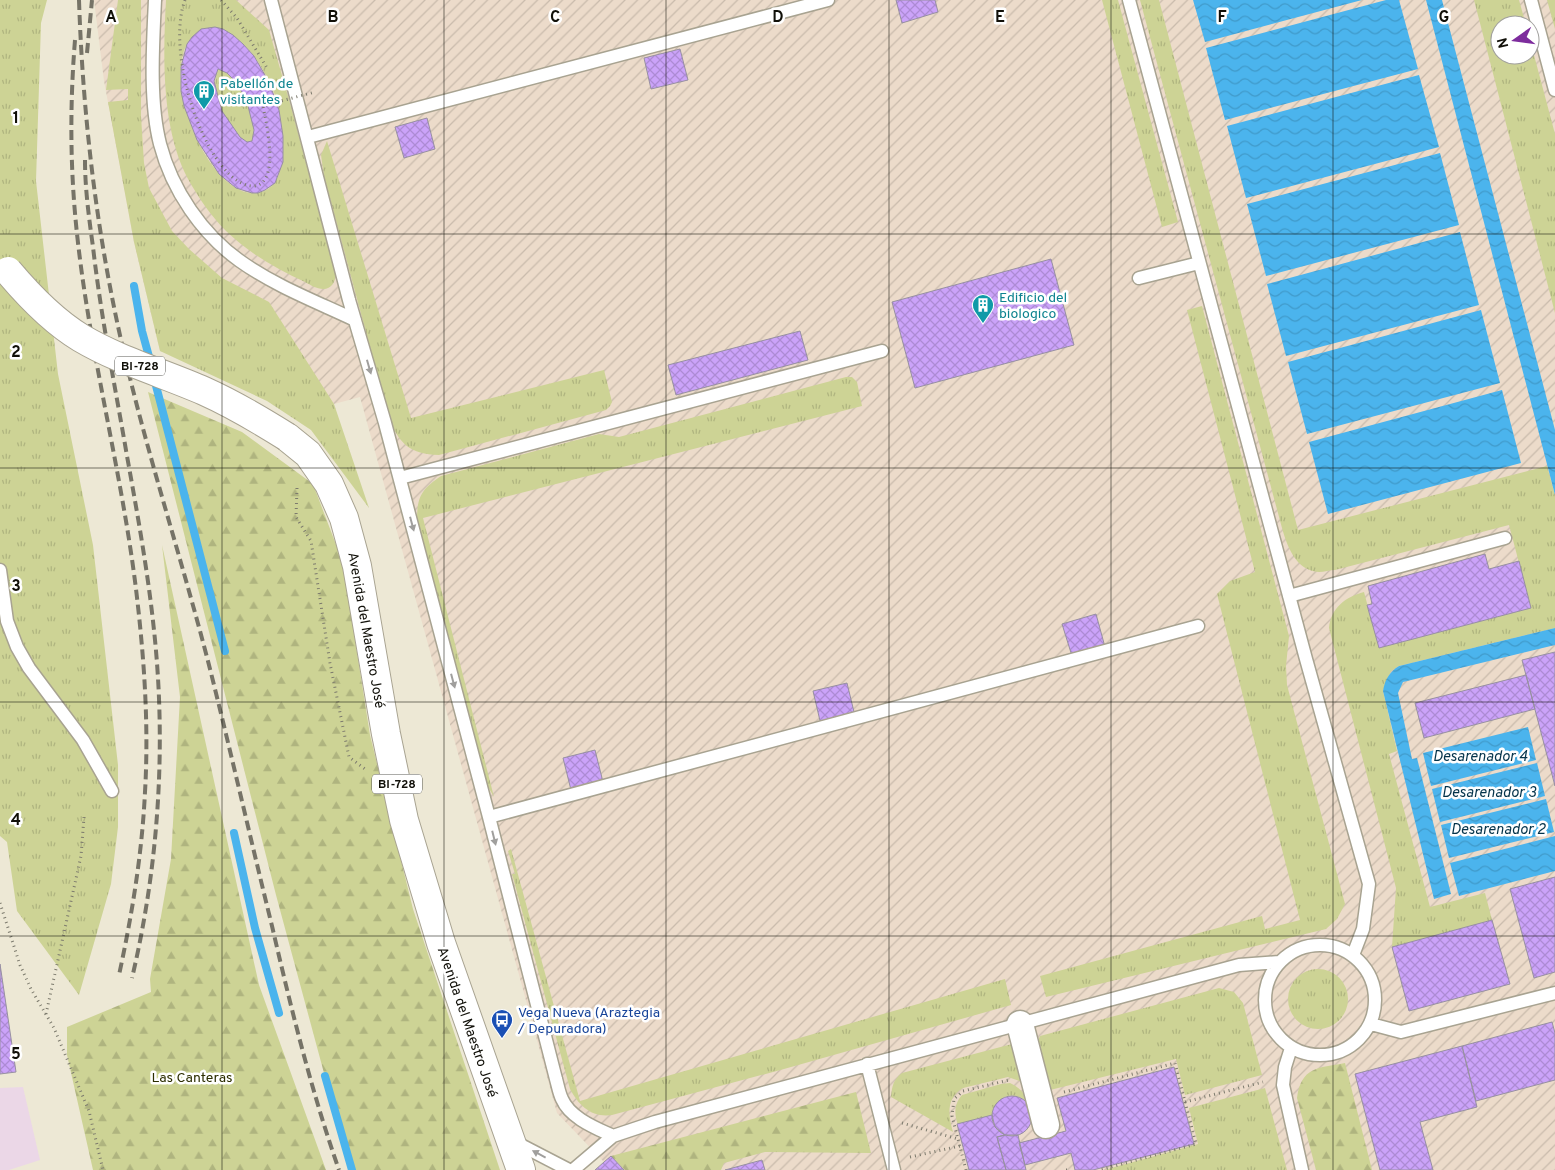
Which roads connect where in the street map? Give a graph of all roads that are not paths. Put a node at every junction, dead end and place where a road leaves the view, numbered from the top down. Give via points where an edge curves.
1 (155, 0) edge
2 (271, 0) edge
3 (828, 0) edge
4 (1129, 0) edge
5 (1531, 0) edge
6 (1555, 90) edge
7 (308, 137) junction
8 (4, 263) edge
9 (1200, 263) junction
10 (1139, 278) dead end
11 (355, 320) junction
12 (882, 351) dead end
13 (400, 478) junction
14 (1505, 538) dead end
15 (0, 570) edge
16 (1289, 596) junction
17 (1198, 626) dead end
18 (112, 791) dead end
19 (489, 817) junction
20 (1353, 955) junction
21 (1279, 962) junction
22 (1555, 993) edge
23 (1020, 1024) junction
24 (1370, 1024) junction
25 (1290, 1048) junction
26 (867, 1064) junction
27 (1046, 1125) dead end
28 (613, 1136) junction
29 (509, 1139) junction
30 (893, 1166) edge
31 (521, 1170) edge
32 (571, 1170) edge
33 (1302, 1170) edge

1 - 11 lane via 153,62 156,118 160,144 181,196 217,242 240,261 289,289
2 - 7 lane
3 - 7 lane
4 - 9 lane
5 - 6 lane
7 - 11 lane
8 - 29 main road, Avenida del Maestro José / BI-728, bridge via 27,294 80,337 115,356 248,412 308,454 329,484 344,518 357,566 404,820 441,943
9 - 10 lane
9 - 16 lane
11 -> 13 lane
12 - 13 lane
13 -> 19 lane
14 - 16 lane
15 - 18 lane via 7,620 16,648 83,740
16 - 20 lane via 1368,884 1363,929
17 - 19 lane
19 -> 28 lane via 562,1100 576,1116
20 - 21 lane via 1322,944 1306,946
20 - 24 lane via 1366,969 1374,986 1375,1005
21 - 23 lane via 1239,965
21 - 25 lane via 1264,991 1264,1008 1278,1038
22 - 24 lane via 1401,1032
23 - 26 lane
23 - 27 street
24 - 25 lane via 1360,1039 1345,1050 1327,1056 1308,1055
25 - 33 lane via 1283,1085
26 - 28 lane
26 - 30 lane
28 - 32 lane
29 - 31 main road, Avenida del Maestro José / BI-728
32 -> 29 lane

